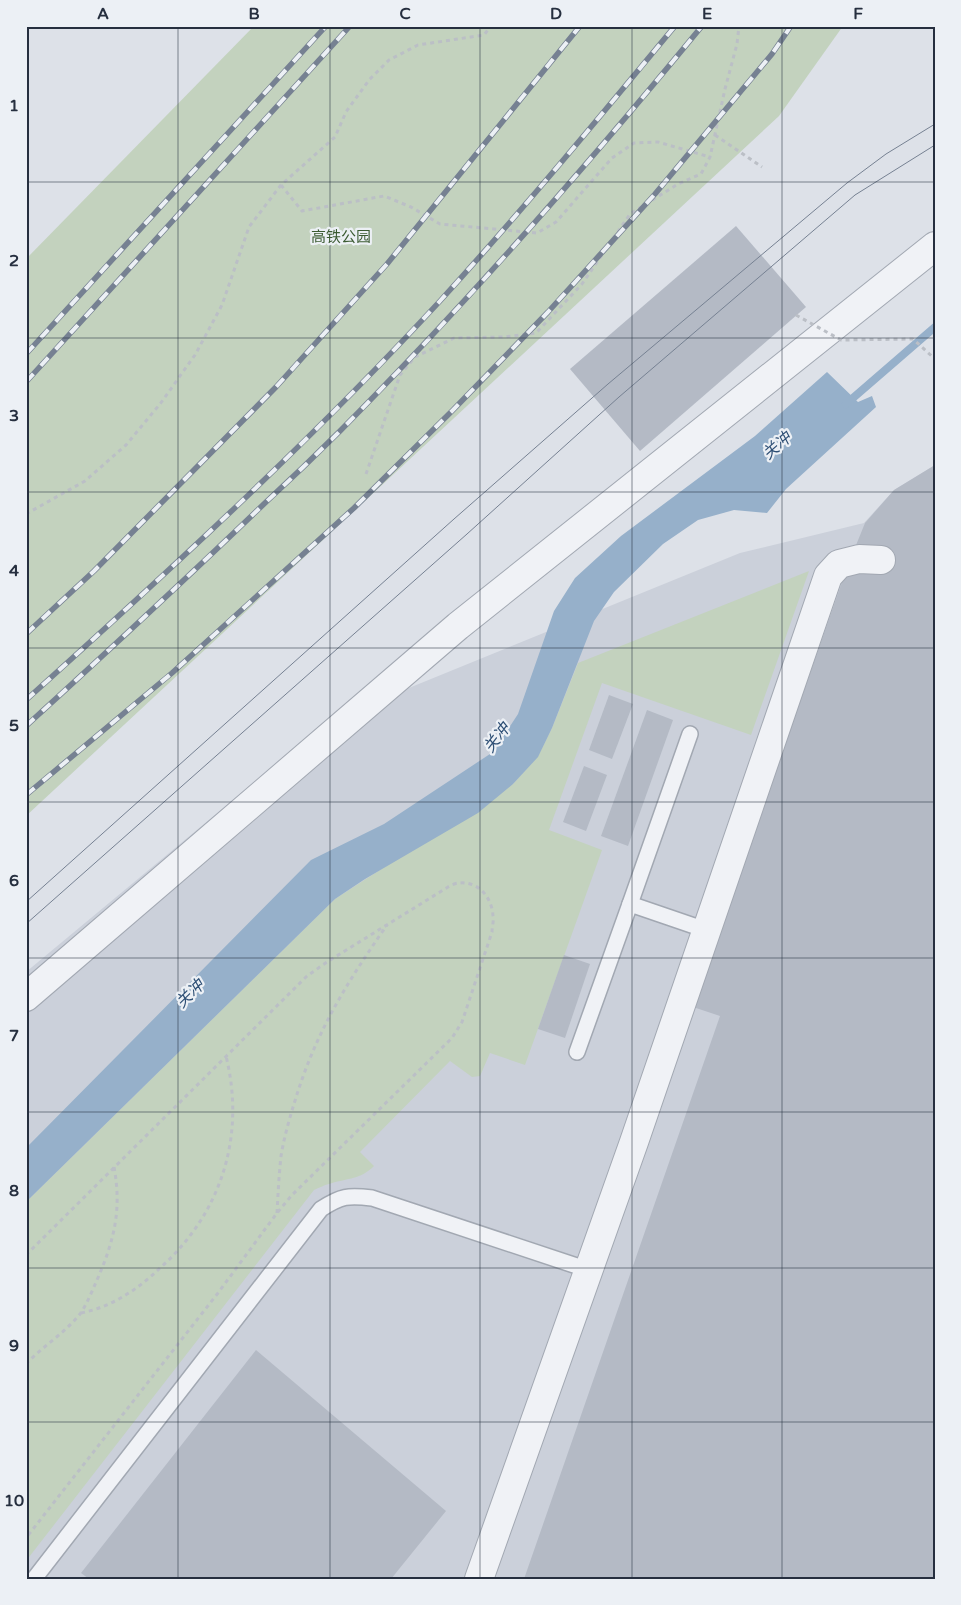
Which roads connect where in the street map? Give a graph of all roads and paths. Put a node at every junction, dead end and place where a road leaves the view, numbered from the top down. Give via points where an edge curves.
1 (491, 26) edge
2 (739, 26) edge
3 (715, 135) junction
4 (710, 158) junction
5 (762, 168) dead end
6 (280, 185) junction
7 (935, 246) edge
8 (796, 315) dead end
9 (935, 359) edge
10 (366, 474) dead end
11 (26, 514) edge
12 (881, 560) dead end
13 (690, 734) dead end
14 (630, 904) junction
15 (389, 923) junction
16 (706, 930) junction
17 (26, 998) edge
18 (577, 1052) dead end
19 (226, 1056) junction
20 (114, 1167) junction
21 (277, 1213) junction
22 (26, 1255) edge
23 (589, 1270) junction
24 (81, 1313) junction
25 (26, 1364) edge
26 (26, 1538) edge
27 (34, 1579) edge
28 (479, 1579) edge

1 - 6 path via 484,35 418,45 389,60 369,80 346,112 335,137
2 - 3 path
3 - 4 path
3 - 5 path
4 - 6 path via 658,142 634,143 612,158 556,222 537,233 440,224 384,196 302,211
4 - 10 path via 701,174 678,184 630,214 582,284 536,333 454,338 415,357 400,375
6 - 11 path via 249,227 222,305 204,339 160,404 126,445 85,481
7 - 17 street via 458,626
8 - 9 path, bridge via 841,340 913,340
12 - 16 street via 859,558 839,564 828,576
13 - 14 lane
14 - 16 lane
14 - 18 lane
15 - 19 path via 307,976
15 - 21 path via 342,993 306,1064 281,1154
15 - 21 path via 448,886 460,883 473,884 488,896 494,918 462,1022 452,1038
16 - 23 street
19 - 20 path
19 - 24 path via 231,1076 232,1126 218,1191 204,1216 186,1241 144,1283 98,1310
20 - 22 path
20 - 24 path via 118,1211 113,1238
21 - 26 path
23 - 27 lane via 372,1198 353,1195 336,1199 321,1209
23 - 28 street
24 - 25 path

